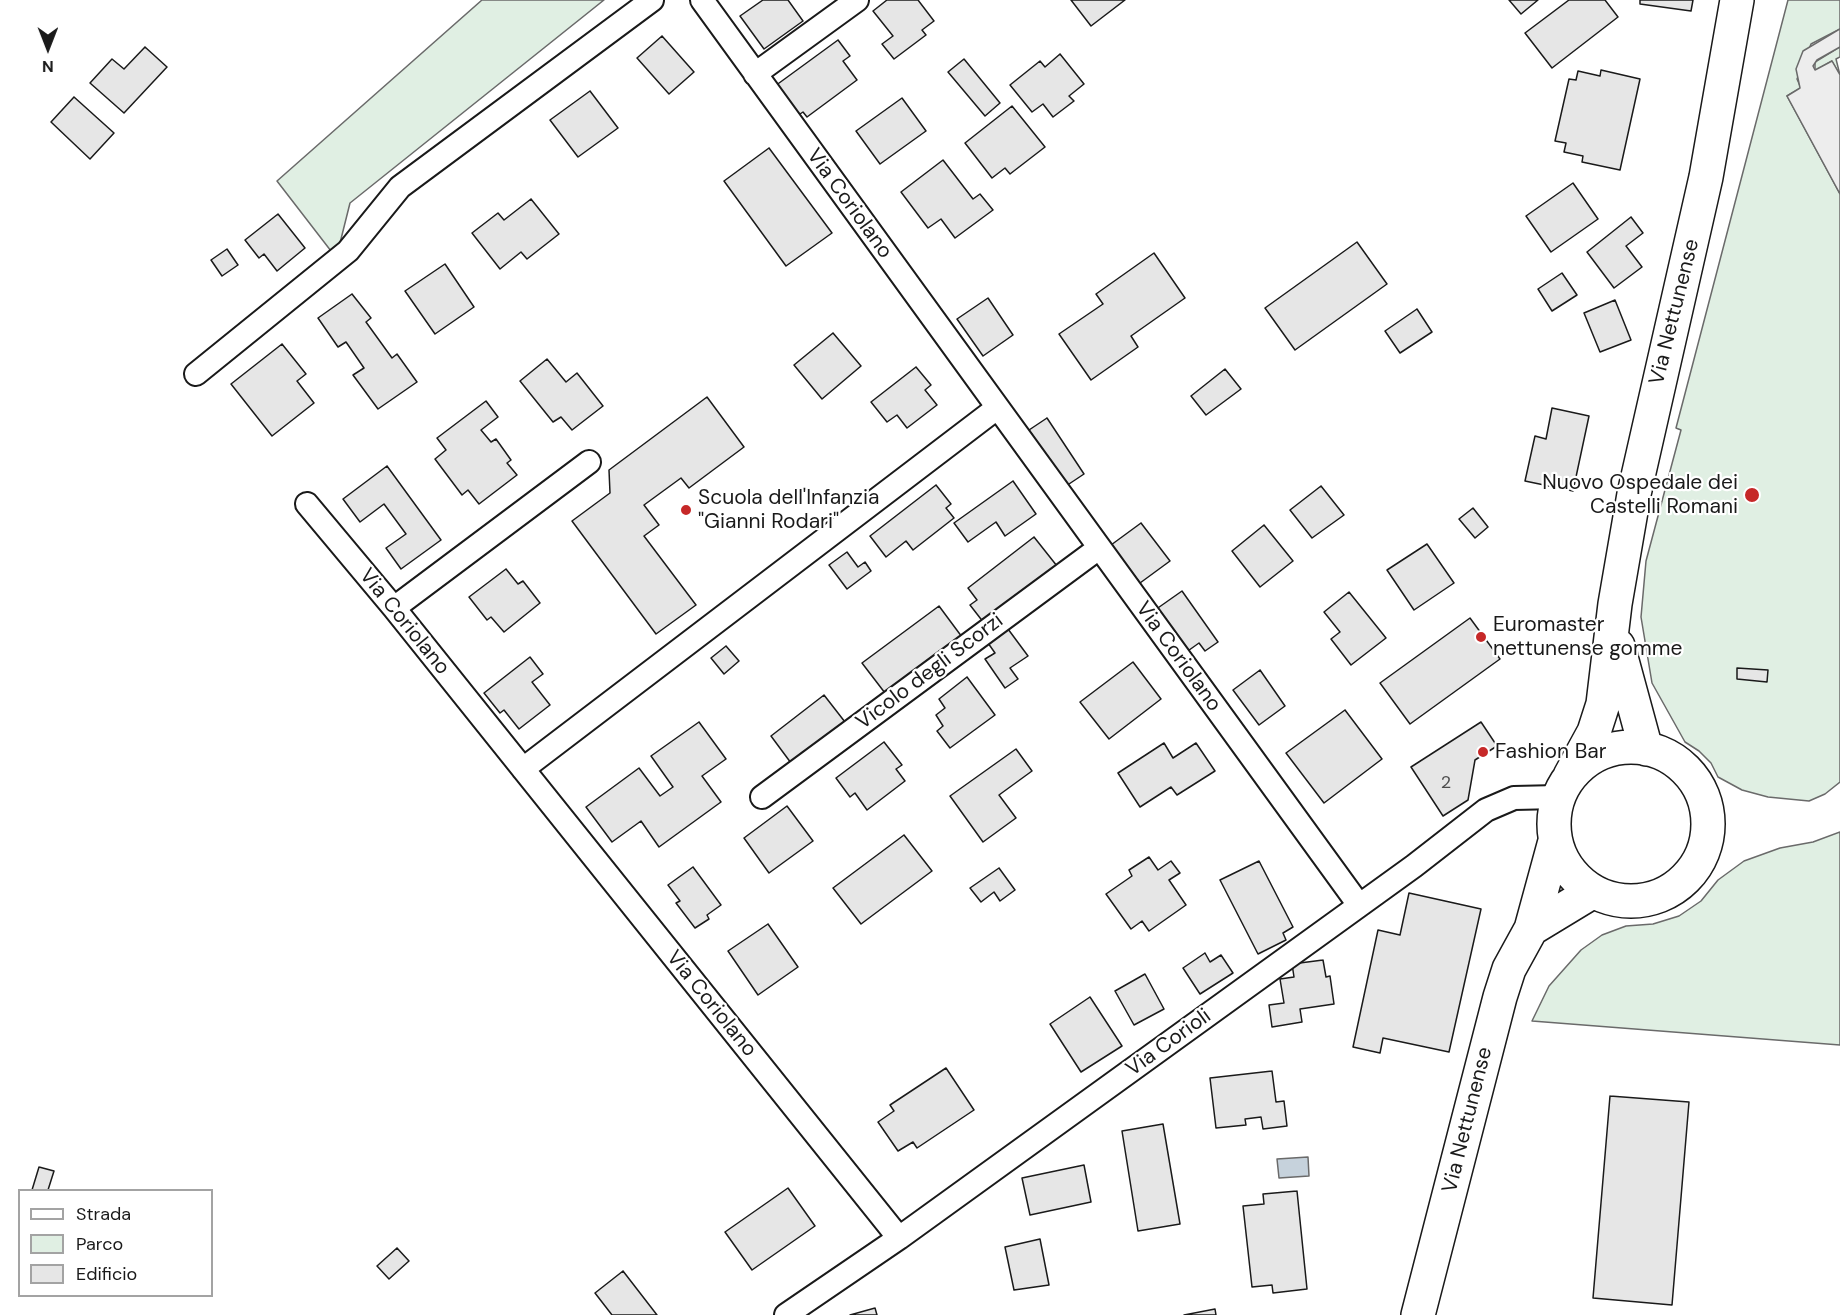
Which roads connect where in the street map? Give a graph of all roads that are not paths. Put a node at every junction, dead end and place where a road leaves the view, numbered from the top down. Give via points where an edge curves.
1 (652, 0) edge
2 (702, 0) edge
3 (857, 0) edge
4 (1737, 0) edge
5 (755, 74) junction
6 (196, 374) dead end
7 (997, 408) junction
8 (589, 462) dead end
9 (307, 504) dead end
10 (1099, 548) junction
11 (394, 608) junction
12 (1613, 623) junction
13 (1646, 749) junction
14 (523, 770) junction
15 (1564, 787) junction
16 (762, 797) dead end
17 (1555, 841) junction
18 (1592, 892) junction
19 (1359, 905) junction
20 (1531, 929) junction
21 (899, 1238) junction
22 (786, 1315) edge
23 (1418, 1315) edge

1 - 6 street via 400,187 348,251
2 - 5 street, Via Coriolano
3 - 5 street
4 - 12 main road, Via Nettunense via 1712,148 1648,424
5 - 7 street, Via Coriolano
7 - 10 street, Via Coriolano
7 - 14 street
8 - 11 street
9 - 11 street, Via Coriolano
10 - 16 street, Vicolo degli Scorzi
10 - 19 street, Via Coriolano
11 - 14 street, Via Coriolano
12 - 13 main road, Via Nettunense
12 - 15 main road, Via Nettunense via 1604,704 1594,732
13 - 15 main road via 1625,747 1604,752 1585,762
13 - 18 main road via 1671,758 1691,776 1704,799 1708,825 1703,852 1690,874 1669,892 1644,901 1618,901
14 - 21 street, Via Coriolano
15 - 17 main road via 1554,819
15 - 19 street, Via Corioli via 1492,805
17 - 18 main road via 1561,859
17 - 20 main road, Via Nettunense
18 - 20 main road, Via Nettunense
19 - 21 street, Via Corioli
20 - 23 main road, Via Nettunense via 1502,990
21 - 22 street, Via Corioli

